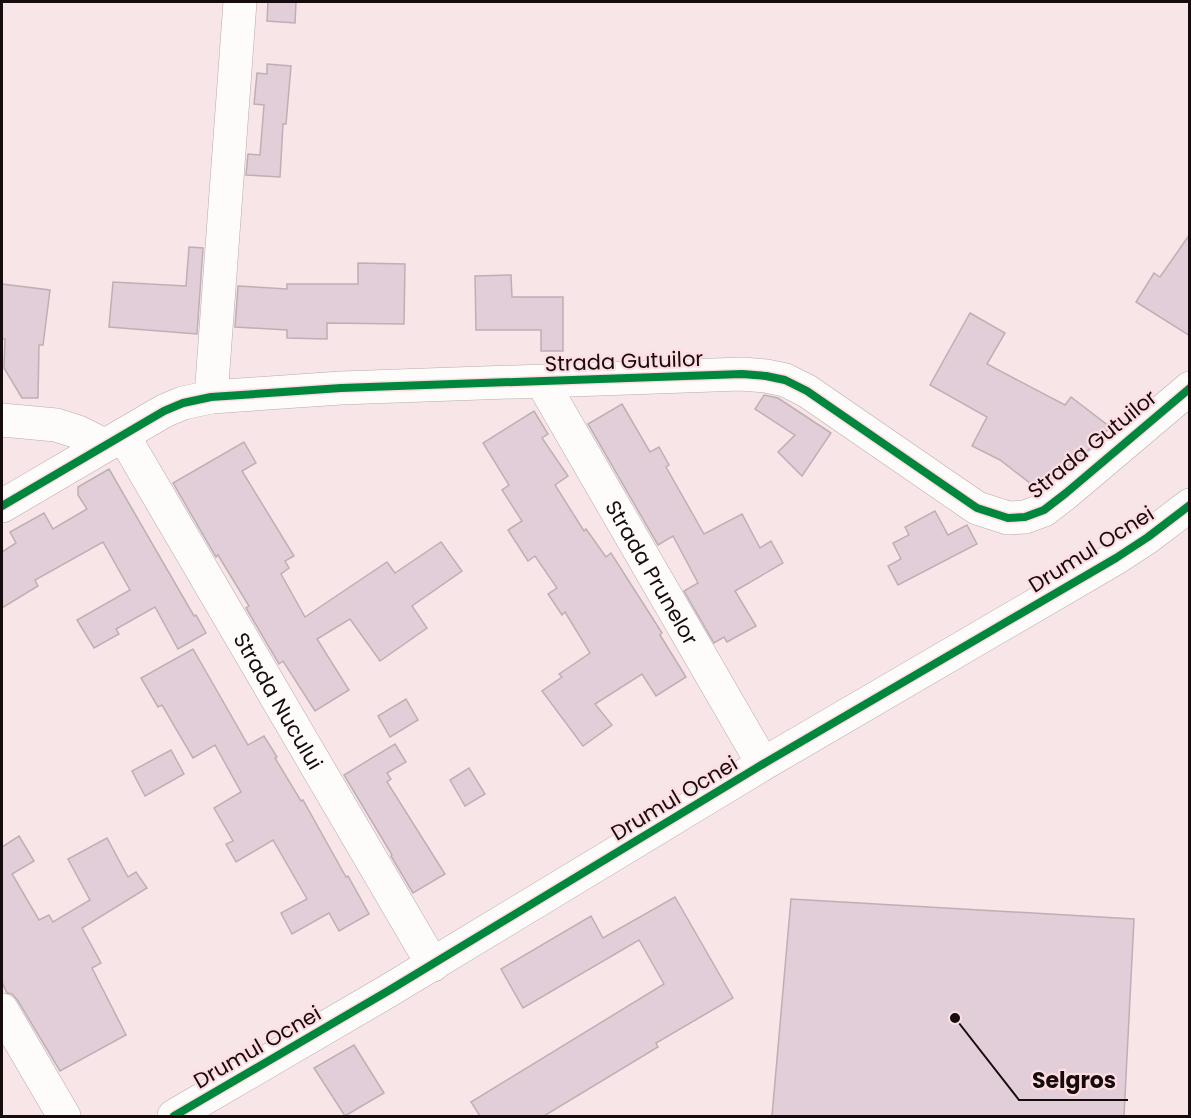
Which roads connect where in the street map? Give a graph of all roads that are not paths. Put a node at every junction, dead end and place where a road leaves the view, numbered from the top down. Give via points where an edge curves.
1 (240, 2) edge
2 (542, 382) junction
3 (1190, 388) edge
4 (211, 397) junction
5 (2, 420) edge
6 (114, 440) junction
7 (1190, 505) edge
8 (2, 506) edge
9 (764, 764) junction
10 (433, 965) junction
11 (2, 1010) edge
12 (64, 1116) edge
13 (174, 1116) edge

1 - 4 street
2 - 3 street, Strada Gutuilor via 742,374 785,380 807,391 977,508 1008,518 1025,518 1044,510
2 - 4 street, Strada Gutuilor via 341,388
2 - 9 street, Strada Prunelor
4 - 6 street, Strada Gutuilor via 164,411
5 - 6 street via 56,425
6 - 8 street, Strada Gutuilor
6 - 10 street, Strada Nucului
7 - 9 street, Drumul Ocnei via 1116,558
9 - 10 street, Drumul Ocnei
10 - 13 street, Drumul Ocnei
11 - 12 street

